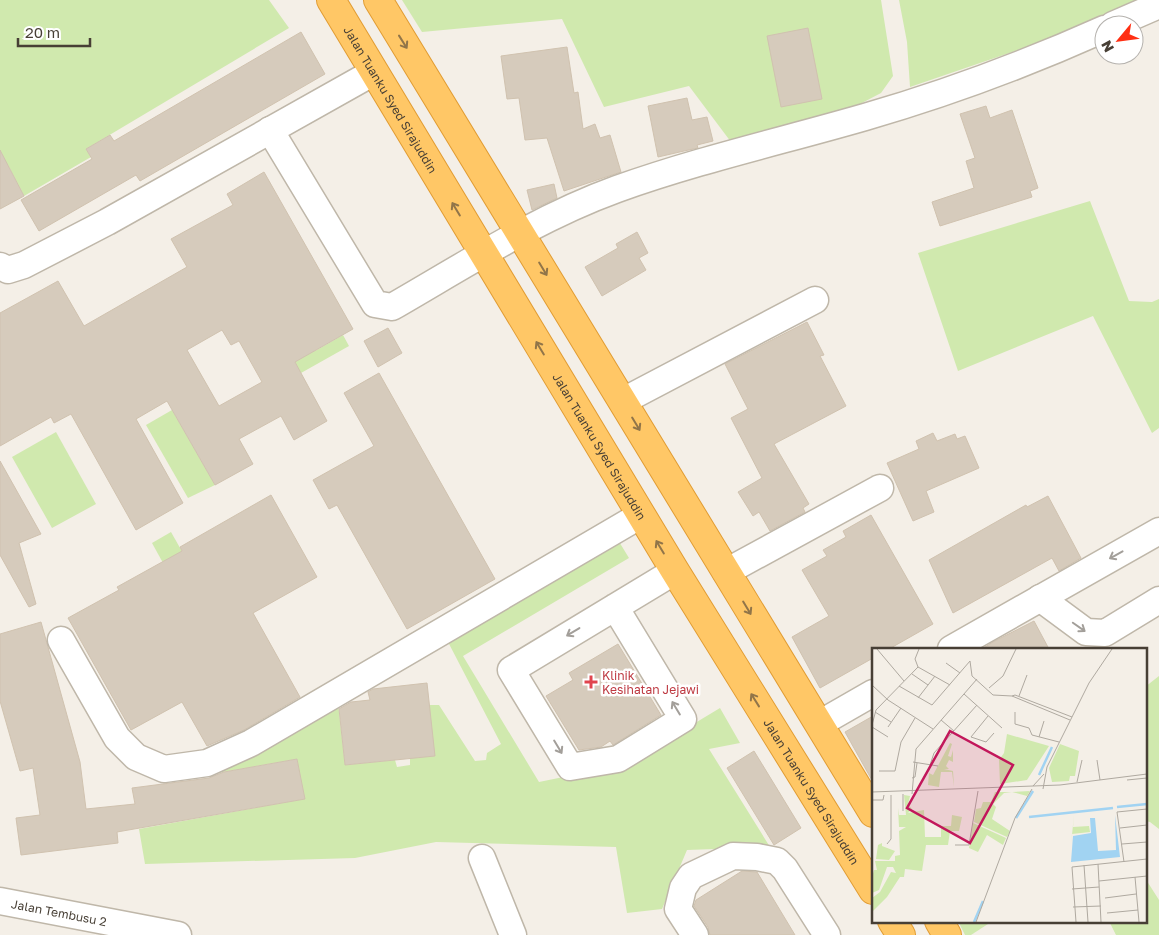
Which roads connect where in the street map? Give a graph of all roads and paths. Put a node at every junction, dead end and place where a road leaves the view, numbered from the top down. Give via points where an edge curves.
1 (331, 0) edge
2 (378, 0) edge
3 (1159, 5) edge
4 (1136, 15) edge
5 (1094, 33) edge
6 (374, 72) junction
7 (270, 130) junction
8 (521, 233) junction
9 (483, 253) junction
10 (0, 266) edge
11 (815, 300) dead end
12 (623, 401) junction
13 (880, 488) dead end
14 (641, 515) junction
15 (1159, 532) edge
16 (674, 571) junction
17 (726, 572) junction
18 (1040, 598) junction
19 (1159, 600) edge
20 (615, 607) junction
21 (60, 640) dead end
22 (953, 648) edge
23 (872, 694) edge
24 (819, 724) junction
25 (872, 811) edge
26 (482, 858) dead end
27 (872, 888) edge
28 (0, 900) edge
29 (893, 922) edge
30 (940, 922) edge
31 (178, 935) edge
32 (512, 935) edge
33 (695, 935) edge
34 (827, 935) edge
35 (901, 935) edge
36 (947, 935) edge

1 - 6 highway, Jalan Tuanku Syed Sirajuddin
2 -> 8 highway
3 - 4 street
5 - 8 street via 940,94 727,153 616,190
6 - 7 street
9 -> 6 highway, Jalan Tuanku Syed Sirajuddin
7 - 9 street via 375,304 392,307
7 - 10 street via 24,265 8,270
8 - 9 street
8 -> 12 highway
14 -> 9 highway, Jalan Tuanku Syed Sirajuddin
11 - 12 street
12 -> 17 highway
13 - 17 street
16 -> 14 highway, Jalan Tuanku Syed Sirajuddin
14 - 21 street via 251,742 207,763 164,768 136,757 116,738
15 -> 18 street
16 - 20 street
27 -> 16 highway, Jalan Tuanku Syed Sirajuddin
17 -> 24 highway
18 -> 19 street via 1086,632 1105,633
18 - 22 street
20 -> 20 street via 511,670 570,768 618,759 683,719
23 - 24 street
24 - 25 highway
26 - 32 street
28 - 31 street, Jalan Tembusu 2
29 - 35 highway
30 - 36 highway
33 - 34 street via 678,909 683,888 691,876 733,856 758,856 777,861

